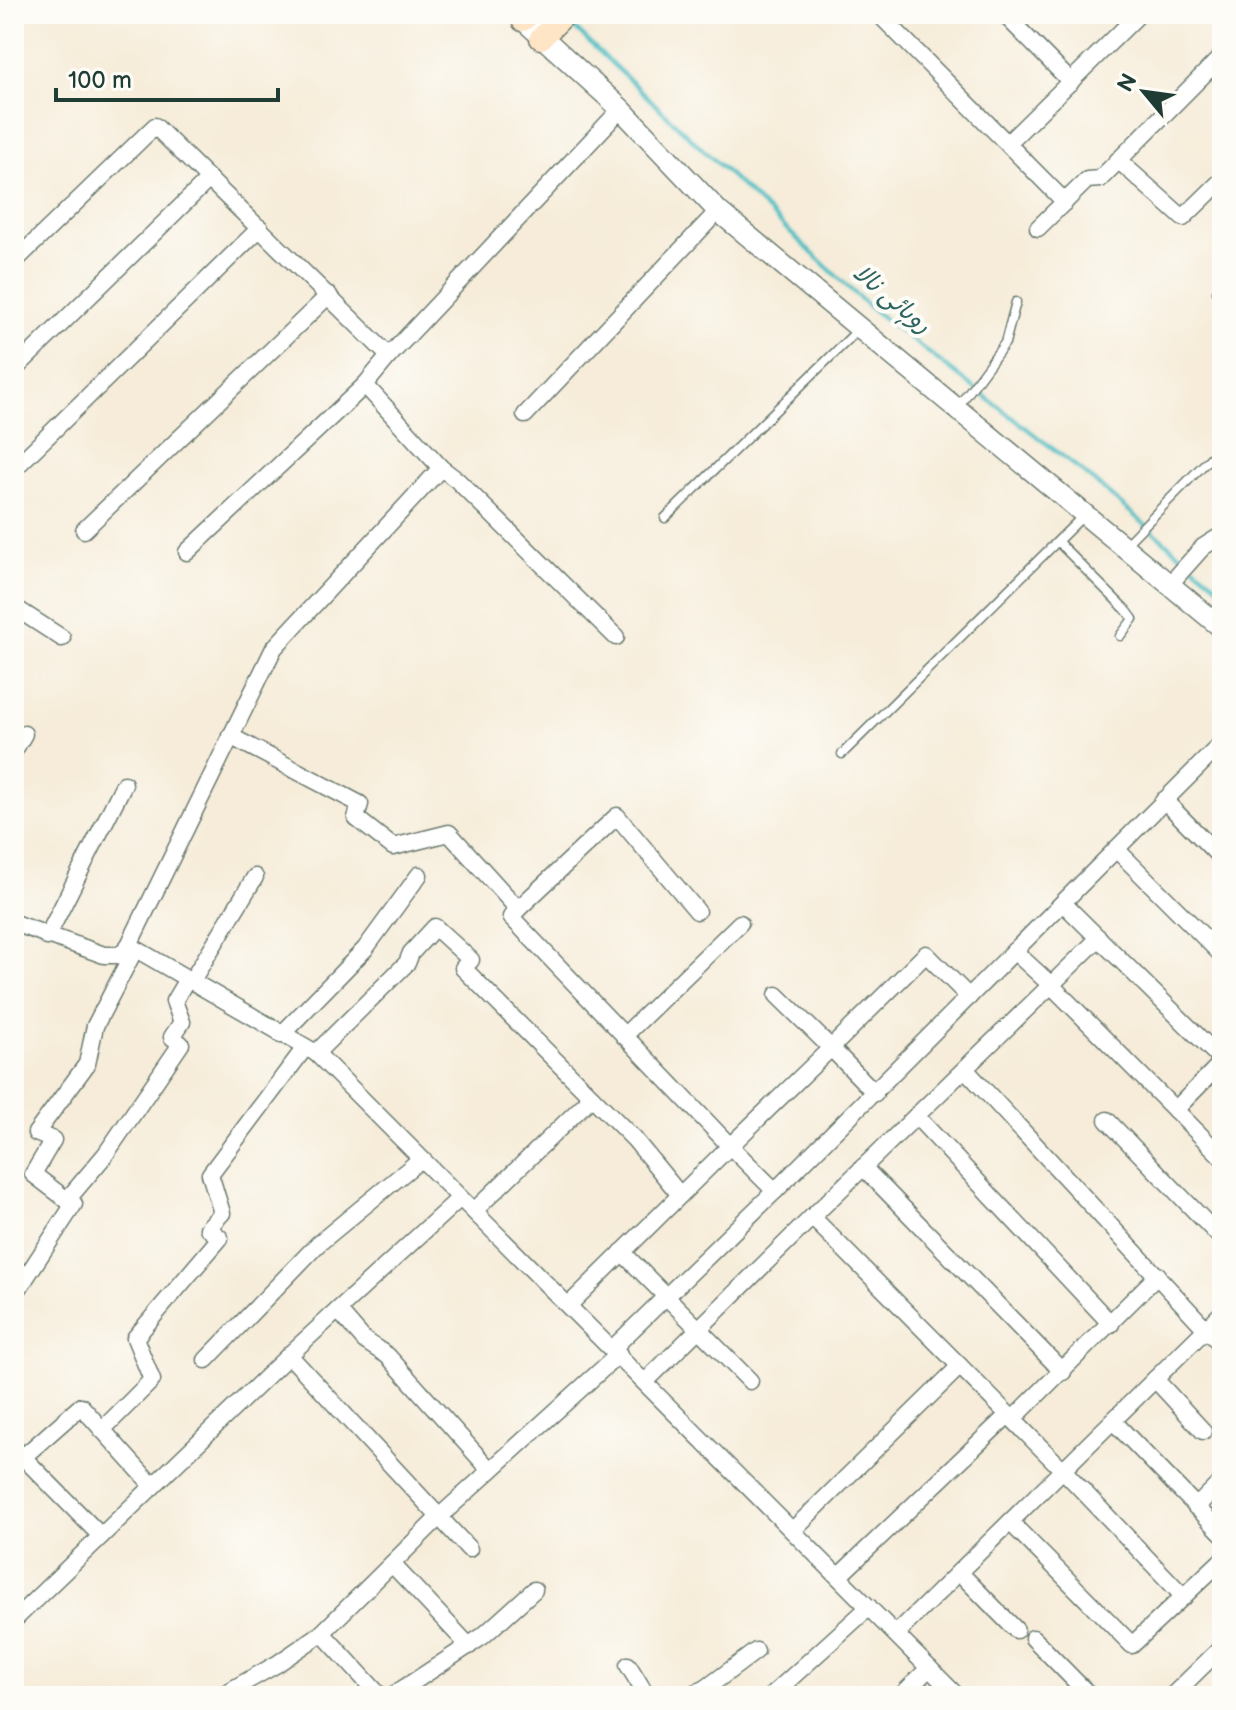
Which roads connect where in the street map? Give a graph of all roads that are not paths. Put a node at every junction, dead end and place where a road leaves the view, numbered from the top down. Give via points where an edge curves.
1 (879, 14) edge
2 (1139, 14) edge
3 (1008, 15) edge
4 (523, 16) edge
5 (552, 27) edge
6 (1222, 56) edge
7 (1071, 82) junction
8 (621, 109) junction
9 (1009, 142) junction
10 (1118, 160) junction
11 (209, 179) junction
12 (1222, 180) edge
13 (1065, 202) junction
14 (718, 211) junction
15 (260, 228) junction
16 (1038, 228) dead end
17 (14, 262) edge
18 (329, 295) junction
19 (1016, 302) dead end
20 (860, 329) junction
21 (389, 356) junction
22 (14, 370) edge
23 (365, 385) junction
24 (959, 405) junction
25 (525, 415) dead end
26 (1222, 446) edge
27 (441, 468) junction
28 (14, 469) edge
29 (1084, 514) junction
30 (665, 518) dead end
31 (84, 530) dead end
32 (1222, 535) edge
33 (1058, 542) junction
34 (1126, 544) junction
35 (187, 552) dead end
36 (1174, 578) junction
37 (14, 607) edge
38 (1222, 628) edge
39 (1120, 636) dead end
40 (616, 637) dead end
41 (62, 638) dead end
42 (24, 734) dead end
43 (230, 736) junction
44 (1222, 743) edge
45 (14, 751) edge
46 (842, 754) dead end
47 (124, 784) dead end
48 (1164, 800) junction
49 (1116, 849) junction
50 (1222, 859) edge
51 (419, 875) dead end
52 (255, 877) dead end
53 (1063, 903) junction
54 (518, 909) junction
55 (697, 911) dead end
56 (14, 923) edge
57 (740, 923) dead end
58 (47, 937) junction
59 (1099, 938) junction
60 (132, 947) junction
61 (1014, 951) junction
62 (1222, 955) edge
63 (189, 981) junction
64 (1051, 985) junction
65 (777, 995) dead end
66 (969, 997) junction
67 (281, 1035) junction
68 (624, 1036) junction
69 (831, 1048) junction
70 (310, 1051) junction
71 (1222, 1061) edge
72 (965, 1069) junction
73 (875, 1093) junction
74 (592, 1097) junction
75 (1175, 1110) junction
76 (916, 1116) junction
77 (1107, 1120) dead end
78 (730, 1146) junction
79 (1222, 1157) edge
80 (421, 1159) junction
81 (863, 1167) junction
82 (775, 1191) junction
83 (680, 1195) junction
84 (460, 1198) junction
85 (67, 1200) junction
86 (474, 1211) junction
87 (812, 1217) junction
88 (1222, 1239) edge
89 (622, 1252) junction
90 (1158, 1275) junction
91 (14, 1285) edge
92 (666, 1296) junction
93 (569, 1305) junction
94 (338, 1310) junction
95 (1222, 1313) edge
96 (1111, 1324) junction
97 (699, 1329) junction
98 (1206, 1329) junction
99 (1222, 1345) edge
100 (616, 1351) junction
101 (289, 1355) junction
102 (206, 1360) dead end
103 (960, 1366) junction
104 (1063, 1372) junction
105 (1155, 1379) junction
106 (646, 1381) junction
107 (750, 1381) dead end
108 (1011, 1417) junction
109 (1113, 1421) junction
110 (102, 1430) junction
111 (1203, 1431) dead end
112 (17, 1456) edge
113 (490, 1470) junction
114 (1063, 1470) junction
115 (1222, 1481) edge
116 (153, 1486) junction
117 (1196, 1507) junction
118 (439, 1517) junction
119 (1010, 1522) junction
120 (793, 1530) junction
121 (1222, 1533) edge
122 (101, 1536) junction
123 (469, 1549) dead end
124 (1222, 1560) edge
125 (392, 1564) junction
126 (959, 1572) junction
127 (839, 1576) junction
128 (534, 1590) dead end
129 (1184, 1597) junction
130 (869, 1607) junction
131 (14, 1620) edge
132 (1016, 1630) dead end
133 (322, 1633) junction
134 (896, 1634) junction
135 (1033, 1638) dead end
136 (469, 1646) junction
137 (1222, 1647) edge
138 (756, 1651) dead end
139 (628, 1665) dead end
140 (929, 1668) junction
141 (226, 1693) dead end
142 (710, 1693) edge
143 (380, 1696) edge
144 (392, 1696) edge
145 (647, 1696) edge
146 (687, 1696) edge
147 (771, 1696) edge
148 (901, 1696) edge
149 (957, 1696) edge
150 (1090, 1696) edge
151 (1172, 1696) edge

1 - 9 street
2 - 7 street
3 - 7 street
4 - 5 street
5 - 8 street
6 - 10 street
7 - 9 street
8 - 14 street
8 - 21 street
9 - 13 street
10 - 12 street via 1183,218
10 - 13 street
11 - 15 street
11 - 17 street via 155,126
11 - 22 street
13 - 16 street
14 - 20 street
14 - 25 street
15 - 18 street
15 - 28 street
18 - 21 street
18 - 31 street
19 - 24 lane via 1005,343
20 - 24 street
20 - 30 lane
21 - 23 street
23 - 27 street
23 - 35 street
24 - 29 street
26 - 34 lane
27 - 40 street
27 - 43 street via 274,648
29 - 33 lane
29 - 34 street
32 - 36 street
33 - 39 lane via 1133,619
33 - 46 lane
34 - 36 street
36 - 38 street
37 - 41 street
42 - 45 street
43 - 54 street via 360,804 356,818 393,847 449,833
43 - 60 street
44 - 48 street
47 - 58 street
48 - 49 street
48 - 50 street
49 - 53 street
49 - 62 street
51 - 67 street via 365,949
52 - 63 street
53 - 59 street
53 - 61 street
54 - 55 street via 617,816
54 - 68 street via 511,917
56 - 58 street
57 - 68 street
58 - 60 street via 104,955 120,955
59 - 64 street
59 - 71 street
60 - 63 street
60 - 85 street via 95,1026 87,1064 36,1133 53,1140 33,1174
61 - 64 street
61 - 66 street
63 - 67 street
63 - 85 street via 174,1001 182,1022 172,1037 181,1044 114,1143
64 - 72 street
64 - 75 street
65 - 69 street
66 - 69 street via 926,954
66 - 73 street
67 - 70 street
68 - 78 street
69 - 73 street
69 - 78 street
70 - 74 street via 407,963 435,927 471,960 463,968
70 - 80 street
70 - 110 street via 210,1174 222,1213 208,1228 220,1238 135,1338 152,1380
71 - 75 street
72 - 76 street
72 - 90 street
73 - 82 street
74 - 83 street
74 - 86 street
75 - 79 street
76 - 81 street
76 - 96 street
77 - 88 street
78 - 82 street
78 - 83 street
80 - 84 street
80 - 102 street via 318,1244
81 - 87 street
81 - 104 street
82 - 92 street
83 - 89 street
84 - 86 street
84 - 94 street
85 - 91 street via 74,1204 19,1288
86 - 93 street
87 - 97 street
87 - 103 street
89 - 92 street
89 - 93 street
90 - 96 street
90 - 98 street
92 - 97 street
92 - 100 street
93 - 100 street
94 - 101 street
94 - 113 street via 365,1341 388,1356
95 - 98 street
96 - 104 street
97 - 106 street
97 - 107 street
98 - 99 street
98 - 105 street
100 - 106 street
100 - 113 street
101 - 116 street
101 - 118 street
103 - 108 street
103 - 120 street
104 - 108 street
105 - 109 street
105 - 111 street
106 - 120 street
108 - 114 street
108 - 127 street
109 - 114 street
109 - 117 street
110 - 112 street via 81,1406
110 - 116 street
112 - 122 street
113 - 118 street
114 - 119 street
114 - 129 street
115 - 117 street
116 - 122 street
117 - 121 street
118 - 123 street
118 - 125 street
119 - 126 street
119 - 129 street via 1132,1645
120 - 127 street
122 - 131 street
124 - 129 street
125 - 133 street
125 - 136 street
126 - 132 street
126 - 134 street
127 - 130 street
128 - 136 street
130 - 134 street
130 - 147 street
133 - 141 street
133 - 143 street
134 - 140 street
135 - 150 street
136 - 144 street
137 - 151 street
138 - 142 street
139 - 145 street
140 - 148 street
140 - 149 street
142 - 146 street

